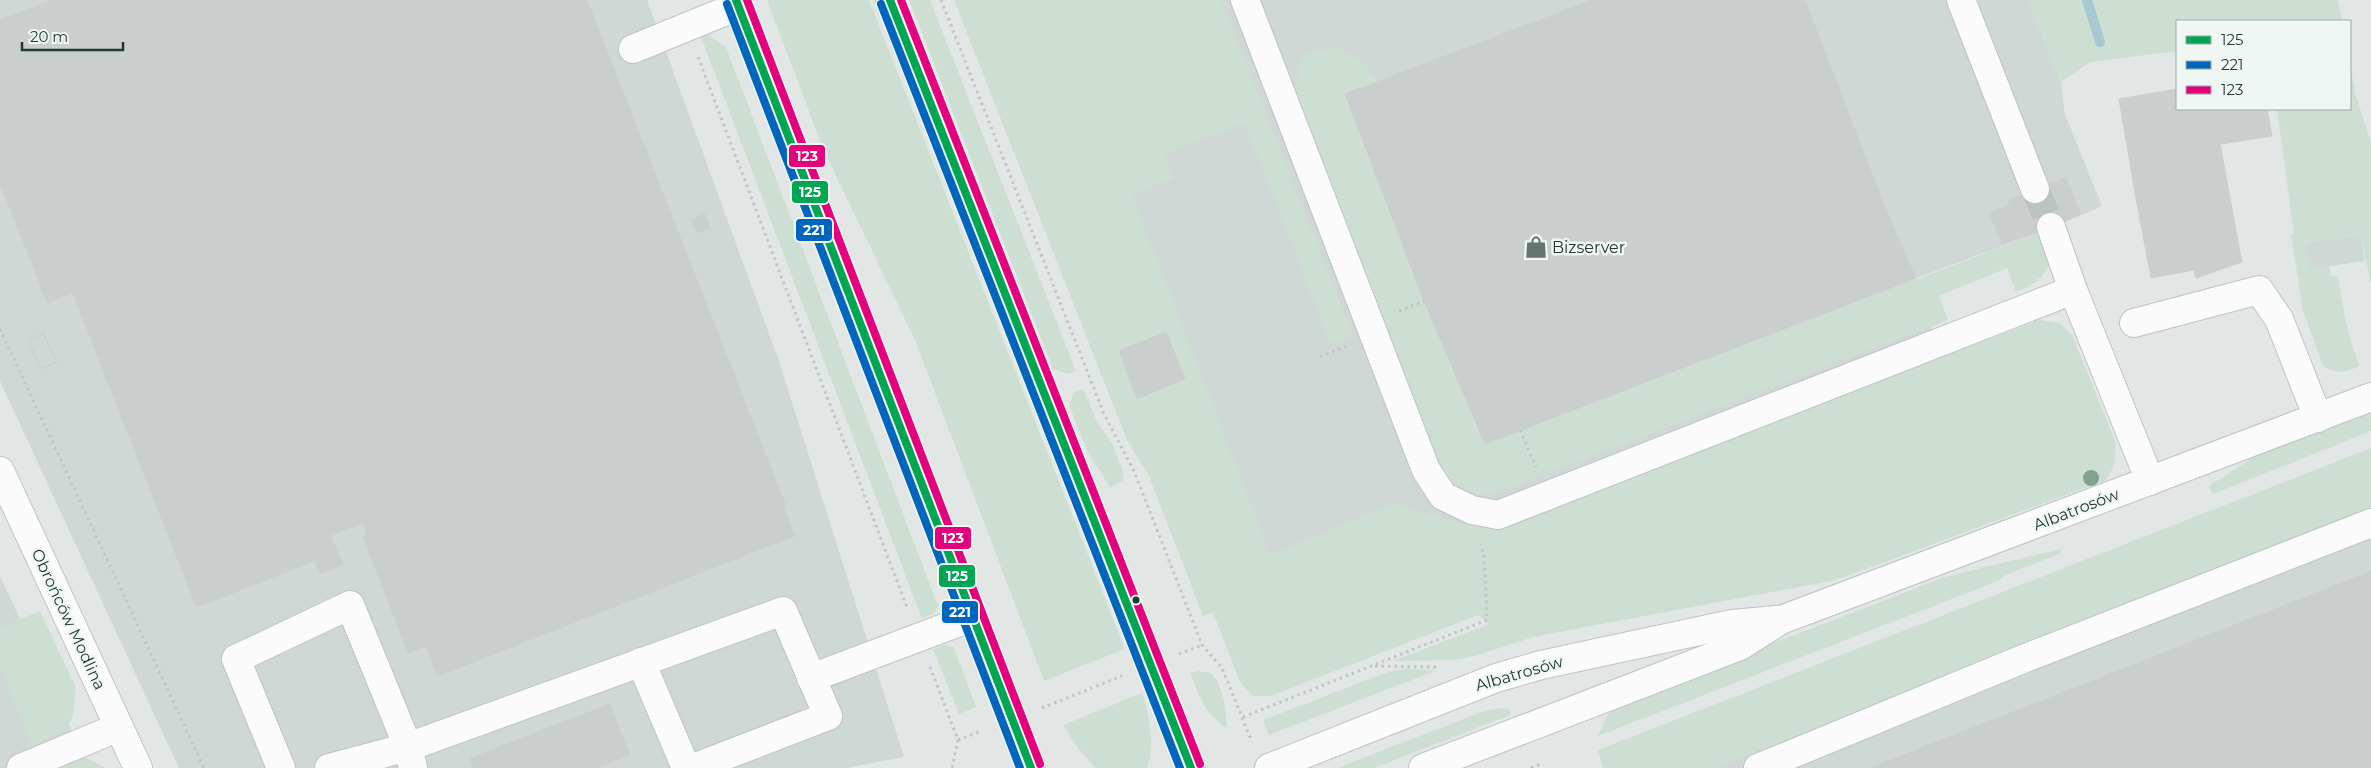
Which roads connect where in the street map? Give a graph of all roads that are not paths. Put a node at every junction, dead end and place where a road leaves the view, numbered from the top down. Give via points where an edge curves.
1 (890, 0) edge
2 (1245, 0) edge
3 (1960, 0) edge
4 (737, 3) edge
5 (633, 48) dead end
6 (2035, 189) tunnel mouth
7 (2051, 226) tunnel mouth
8 (2073, 290) junction
9 (2134, 323) dead end
10 (2371, 398) edge
11 (2318, 418) junction
12 (0, 471) edge
13 (2150, 481) junction
14 (6, 498) edge
15 (2371, 523) edge
16 (972, 617) junction
17 (1781, 620) junction
18 (641, 662) junction
19 (811, 678) junction
20 (119, 727) junction
21 (410, 758) edge
22 (21, 768) edge
23 (138, 768) edge
24 (281, 768) edge
25 (328, 768) edge
26 (686, 768) edge
27 (693, 768) edge
28 (1031, 768) edge
29 (1191, 768) edge
30 (1269, 768) edge
31 (1423, 768) edge
32 (1758, 768) edge

1 - 29 main road
2 - 8 street via 1426,470 1443,496 1472,510 1498,514
3 - 6 street
4 - 5 street
4 - 16 main road
7 - 8 street
8 - 13 street
9 - 11 street via 2259,290 2279,319
10 - 11 street, Albatrosów
11 - 13 street, Albatrosów
12 - 14 street, Obrońców Modlina
13 - 17 street, Albatrosów
14 - 20 street, Obrońców Modlina
15 - 32 street via 2018,661
16 - 19 street
16 - 28 main road
17 - 30 street, Albatrosów via 1732,624 1523,670 1467,688
17 - 31 street, Albatrosów via 1740,646
18 - 19 street via 782,611
18 - 21 street
18 - 26 street
19 - 27 street via 828,716
20 - 22 street
20 - 23 street, Obrońców Modlina
21 - 24 street via 350,606 236,659
21 - 25 street

